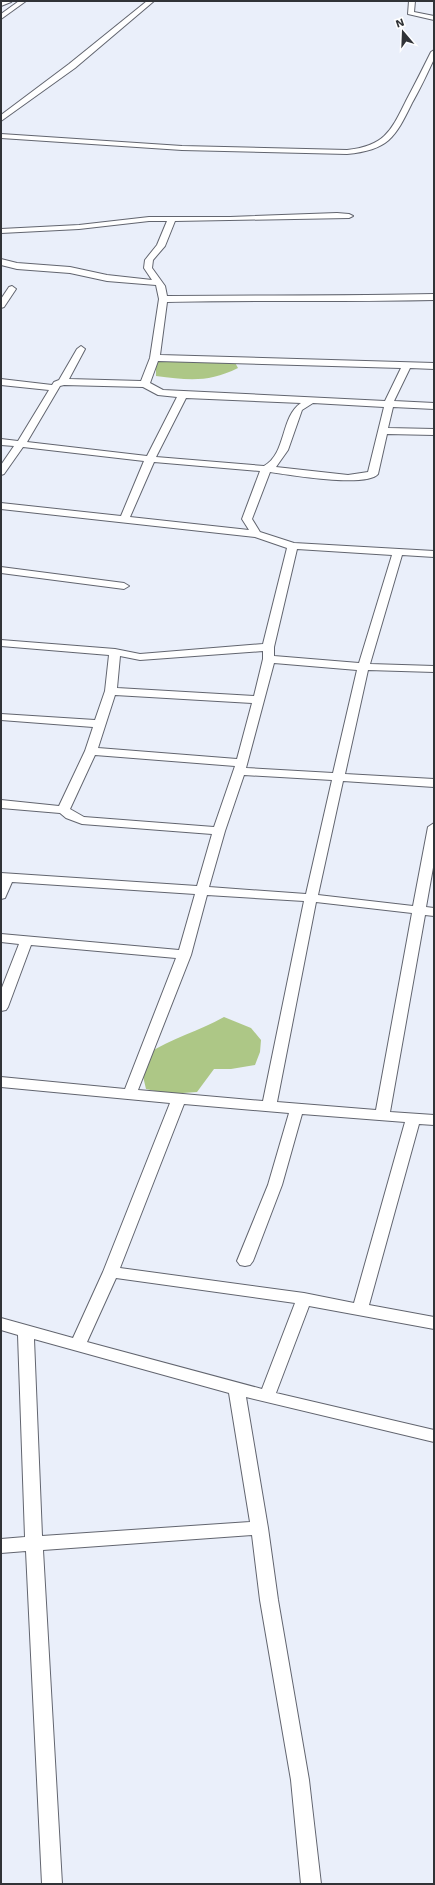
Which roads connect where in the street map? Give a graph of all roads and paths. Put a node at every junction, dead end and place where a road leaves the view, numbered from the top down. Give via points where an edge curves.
1 (9, 1) edge
2 (23, 1) edge
3 (151, 1) edge
4 (412, 1) edge
5 (1, 4) edge
6 (1, 17) edge
7 (434, 18) edge
8 (434, 52) edge
9 (1, 119) edge
10 (1, 136) edge
11 (349, 216) dead end
12 (172, 219) junction
13 (1, 231) edge
14 (1, 262) edge
15 (159, 283) junction
16 (12, 289) dead end
17 (434, 297) edge
18 (163, 299) junction
19 (1, 305) edge
20 (82, 349) dead end
21 (155, 358) junction
22 (407, 364) junction
23 (434, 366) edge
24 (1, 382) edge
25 (63, 382) junction
26 (145, 384) junction
27 (53, 388) junction
28 (183, 395) junction
29 (310, 401) junction
30 (389, 403) junction
31 (434, 406) edge
32 (382, 431) junction
33 (434, 432) edge
34 (1, 442) edge
35 (21, 444) junction
36 (150, 459) junction
37 (266, 469) junction
38 (1, 472) edge
39 (1, 506) edge
40 (247, 519) junction
41 (124, 520) junction
42 (227, 531) junction
43 (256, 534) junction
44 (293, 546) junction
45 (398, 552) junction
46 (434, 554) edge
47 (1, 570) edge
48 (124, 586) dead end
49 (1, 643) edge
50 (115, 652) junction
51 (268, 653) junction
52 (362, 667) junction
53 (434, 669) edge
54 (111, 691) junction
55 (259, 700) junction
56 (1, 717) edge
57 (98, 724) junction
58 (90, 751) junction
59 (240, 767) junction
60 (338, 778) junction
61 (434, 783) edge
62 (1, 804) edge
63 (63, 810) junction
64 (434, 827) edge
65 (219, 831) junction
66 (4, 877) edge
67 (201, 891) junction
68 (1, 895) edge
69 (311, 898) junction
70 (418, 910) junction
71 (434, 912) edge
72 (1, 938) edge
73 (26, 942) junction
74 (184, 955) junction
75 (1, 1007) edge
76 (1, 1082) edge
77 (130, 1093) junction
78 (179, 1099) junction
79 (269, 1106) junction
80 (297, 1108) junction
81 (382, 1116) junction
82 (413, 1119) junction
83 (434, 1120) edge
84 (245, 1260) dead end
85 (111, 1272) junction
86 (304, 1299) junction
87 (360, 1308) junction
88 (434, 1323) edge
89 (1, 1324) edge
90 (26, 1331) junction
91 (78, 1344) junction
92 (236, 1388) junction
93 (267, 1397) junction
94 (434, 1436) edge
95 (260, 1528) junction
96 (34, 1544) junction
97 (1, 1546) edge
98 (52, 1884) edge
99 (311, 1884) edge

1 - 5 street
2 - 6 street
3 - 9 street via 72,66
4 - 7 street via 410,13
8 - 10 street via 396,128 386,138 366,150 340,152 182,148
11 - 12 street
12 - 13 street
12 - 15 street via 148,268
14 - 15 street
15 - 18 street
16 - 19 street
17 - 18 street
18 - 21 street
20 - 25 street
21 - 22 street
21 - 26 street
22 - 23 street
22 - 30 street
24 - 27 street
25 - 26 street
25 - 27 street
26 - 28 street via 162,393
27 - 35 street
28 - 29 street
28 - 36 street
29 - 30 street
29 - 37 street via 298,410 283,450 275,464
30 - 31 street
30 - 32 street
32 - 33 street
32 - 37 street via 373,474 367,477 348,478
34 - 35 street
35 - 36 street
35 - 38 street
36 - 37 street
36 - 41 street
37 - 40 street
39 - 41 street
40 - 42 street
40 - 43 street
41 - 42 street
42 - 43 street
43 - 44 street
44 - 45 street
44 - 51 street
45 - 46 street
45 - 52 street
47 - 48 street
49 - 50 street
50 - 51 street via 140,657
50 - 54 street
51 - 52 street
51 - 55 street
52 - 53 street
52 - 60 street
54 - 55 street
54 - 57 street
55 - 59 street
56 - 57 street
57 - 58 street
58 - 59 street
58 - 63 street
59 - 60 street
59 - 65 street
60 - 61 street
60 - 69 street
62 - 63 street
63 - 65 street via 82,820
64 - 70 street
65 - 67 street
66 - 67 street
66 - 68 street
67 - 69 street
67 - 74 street
69 - 70 street
69 - 79 street
70 - 71 street
70 - 81 street
72 - 73 street
73 - 74 street
73 - 75 street
74 - 77 street
76 - 77 street
77 - 78 street
78 - 79 street
78 - 85 street
79 - 80 street
80 - 81 street
80 - 84 street via 274,1185
81 - 82 street
82 - 83 street
82 - 87 street
85 - 86 street
85 - 91 street
86 - 87 street
86 - 93 street
87 - 88 street
89 - 90 street
90 - 91 street
90 - 96 street
91 - 92 street
92 - 93 street
92 - 95 street
93 - 94 street
95 - 96 street
95 - 99 street via 300,1780
96 - 97 street
96 - 98 street

